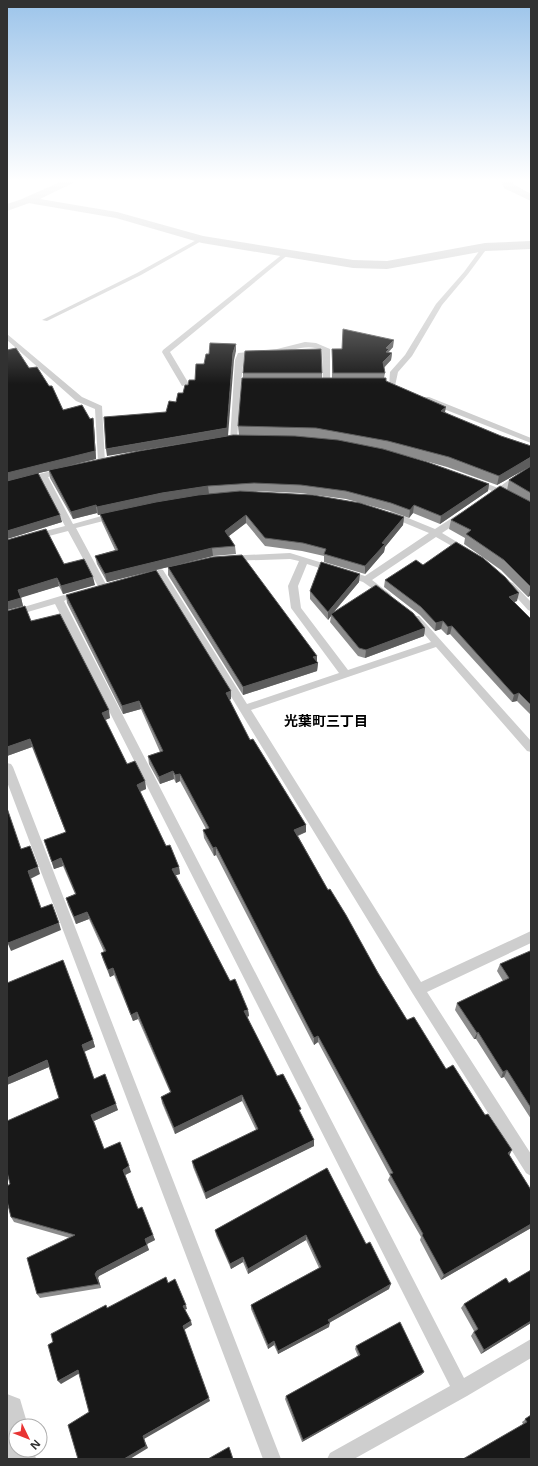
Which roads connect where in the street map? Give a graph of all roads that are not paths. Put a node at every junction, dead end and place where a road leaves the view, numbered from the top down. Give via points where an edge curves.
1 (187, 247) edge
2 (249, 247) edge
3 (483, 247) edge
4 (485, 247) edge
5 (286, 254) junction
6 (45, 320) dead end
7 (7, 336) edge
8 (185, 384) edge
9 (237, 384) junction
10 (267, 384) edge
11 (327, 384) edge
12 (392, 385) edge
13 (419, 396) edge
14 (233, 440) edge
15 (531, 441) edge
16 (102, 461) edge
17 (531, 468) edge
18 (72, 469) edge
19 (43, 476) junction
20 (465, 478) edge
21 (7, 485) edge
22 (499, 490) junction
23 (486, 499) edge
24 (474, 507) edge
25 (531, 510) edge
26 (382, 511) edge
27 (122, 514) edge
28 (72, 527) junction
29 (436, 532) junction
30 (7, 544) edge
31 (475, 556) edge
32 (221, 559) edge
33 (304, 560) junction
34 (160, 572) edge
35 (366, 580) junction
36 (505, 581) edge
37 (103, 588) edge
38 (73, 596) edge
39 (391, 599) edge
40 (58, 600) junction
41 (531, 608) edge
42 (410, 613) edge
43 (7, 615) edge
44 (438, 643) junction
45 (346, 674) junction
46 (243, 709) junction
47 (531, 748) edge
48 (7, 767) edge
49 (531, 938) edge
50 (418, 990) junction
51 (531, 1168) edge
52 (531, 1348) edge
53 (461, 1390) junction
54 (7, 1412) edge
55 (18, 1459) edge
56 (272, 1459) edge
57 (336, 1459) edge

1 - 6 lane
2 - 5 street
3 - 5 street via 408,262 370,266
4 - 12 lane via 439,304 408,356 394,372
5 - 8 lane via 166,352
7 - 16 lane via 79,399 99,408
9 - 10 lane
9 - 11 lane via 239,360 242,355 314,344 326,349
9 - 14 lane
13 - 15 lane
17 - 22 lane
18 - 19 lane
19 - 21 lane
19 - 28 lane
20 - 22 lane
22 - 23 lane
22 - 25 lane
24 - 29 lane
26 - 29 lane
27 - 28 lane
28 - 30 lane
28 - 37 lane
29 - 31 lane
29 - 35 lane
32 - 33 lane via 290,556
33 - 35 lane
33 - 45 lane via 293,586 296,608
34 - 46 lane
35 - 39 lane
36 - 41 lane
38 - 40 lane
40 - 43 lane
40 - 53 lane
42 - 44 lane
44 - 45 lane
44 - 47 lane
45 - 46 lane
46 - 50 lane
48 - 56 lane
49 - 50 lane
50 - 51 lane
52 - 53 lane
53 - 57 lane
54 - 55 street

